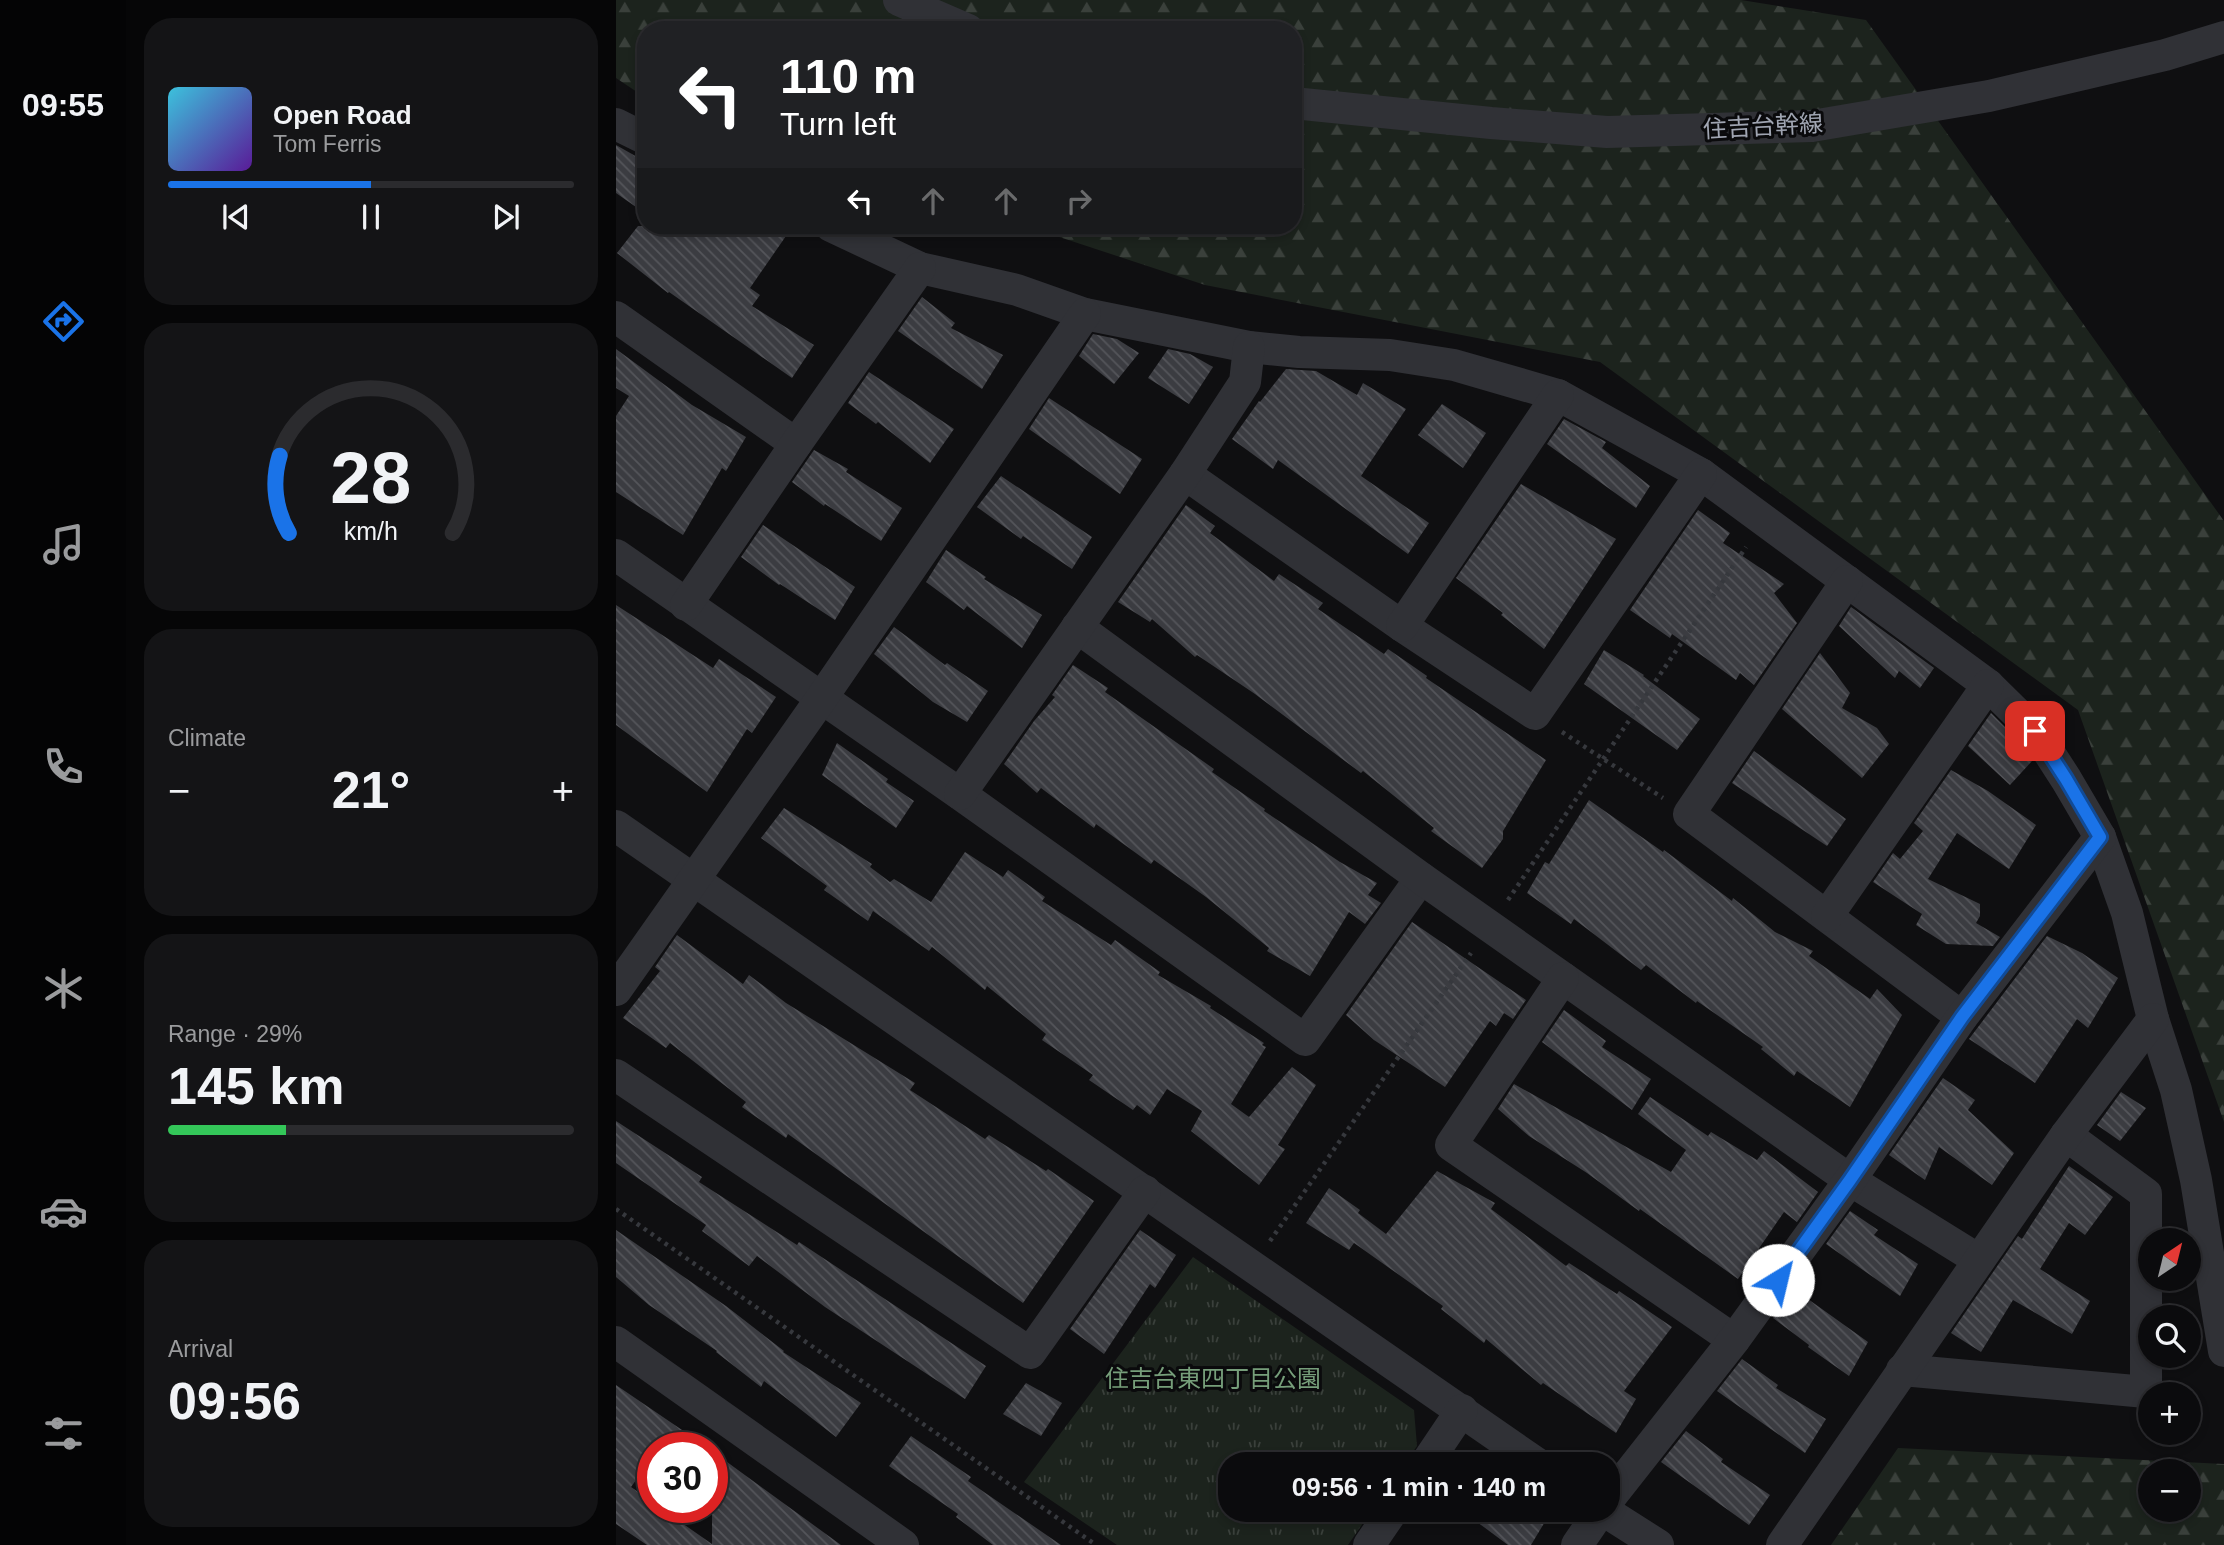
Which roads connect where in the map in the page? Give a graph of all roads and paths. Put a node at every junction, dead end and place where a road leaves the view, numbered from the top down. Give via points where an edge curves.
1 (899, 0) edge
2 (947, 21) edge
3 (2224, 37) edge
4 (1302, 104) edge
5 (616, 124) edge
6 (637, 134) edge
7 (850, 235) edge
8 (920, 268) junction
9 (1085, 313) junction
10 (616, 317) edge
11 (1249, 347) junction
12 (1558, 395) junction
13 (796, 444) junction
14 (1185, 474) junction
15 (1701, 474) junction
16 (1765, 521) junction
17 (616, 555) edge
18 (1847, 581) junction
19 (686, 605) junction
20 (1402, 626) junction
21 (1077, 627) junction
22 (1988, 685) junction
23 (821, 699) junction
24 (1535, 714) junction
25 (1603, 760) junction
26 (960, 793) junction
27 (1689, 814) junction
28 (616, 826) edge
29 (2100, 837) junction
30 (1421, 878) junction
31 (692, 880) junction
32 (1827, 916) junction
33 (1490, 926) junction
34 (1563, 978) junction
35 (616, 990) edge
36 (1962, 1017) junction
37 (2153, 1019) junction
38 (616, 1075) edge
39 (2066, 1135) junction
40 (1850, 1180) junction
41 (1145, 1191) junction
42 (616, 1209) edge
43 (1979, 1260) junction
44 (1252, 1265) junction
45 (1734, 1340) junction
46 (616, 1342) edge
47 (2224, 1351) edge
48 (1902, 1370) junction
49 (1462, 1410) junction
50 (1433, 1452) edge
51 (1521, 1452) edge
52 (1620, 1485) edge
53 (1620, 1521) edge
54 (1385, 1522) edge
55 (1593, 1522) edge
56 (903, 1545) edge
57 (1096, 1545) edge
58 (1369, 1545) edge
59 (1577, 1545) edge
60 (1658, 1545) edge
61 (1782, 1545) edge

1 - 2 street
3 - 4 street, 住吉台幹線 via 1989,96 1812,126 1607,132
5 - 6 street
7 - 8 street
8 - 9 street via 1017,290
8 - 13 street
9 - 11 street
9 - 23 street
10 - 13 street
11 - 12 street via 1390,355 1454,365
11 - 14 street via 1245,382
12 - 15 street
12 - 20 street
13 - 19 street
14 - 20 street
14 - 21 street
15 - 16 street
15 - 24 street
16 - 18 street
16 - 25 path
17 - 19 street
18 - 22 street
18 - 27 street
19 - 23 street
20 - 24 street
21 - 26 street
21 - 30 street
22 - 29 street via 2035,731
22 - 32 street
23 - 26 street
23 - 31 street
24 - 25 path
25 - 27 path
25 - 33 path
26 - 30 street via 1305,1040
27 - 32 street
28 - 31 street
29 - 36 street
29 - 37 street via 2127,913
30 - 33 street
31 - 35 street
31 - 41 street
32 - 36 street
33 - 34 street
33 - 44 path
34 - 40 street
34 - 45 street via 1451,1145
36 - 40 street
37 - 39 street
37 - 47 street via 2176,1090 2196,1180
38 - 41 street via 1030,1353
39 - 43 street
39 - 48 street via 2146,1194 2146,1392
40 - 43 street
40 - 45 street
41 - 44 street
42 - 57 path
43 - 48 street
44 - 49 street
45 - 52 street
46 - 56 street
48 - 61 street
49 - 50 street
49 - 51 street
53 - 60 street
54 - 58 street
55 - 59 street

